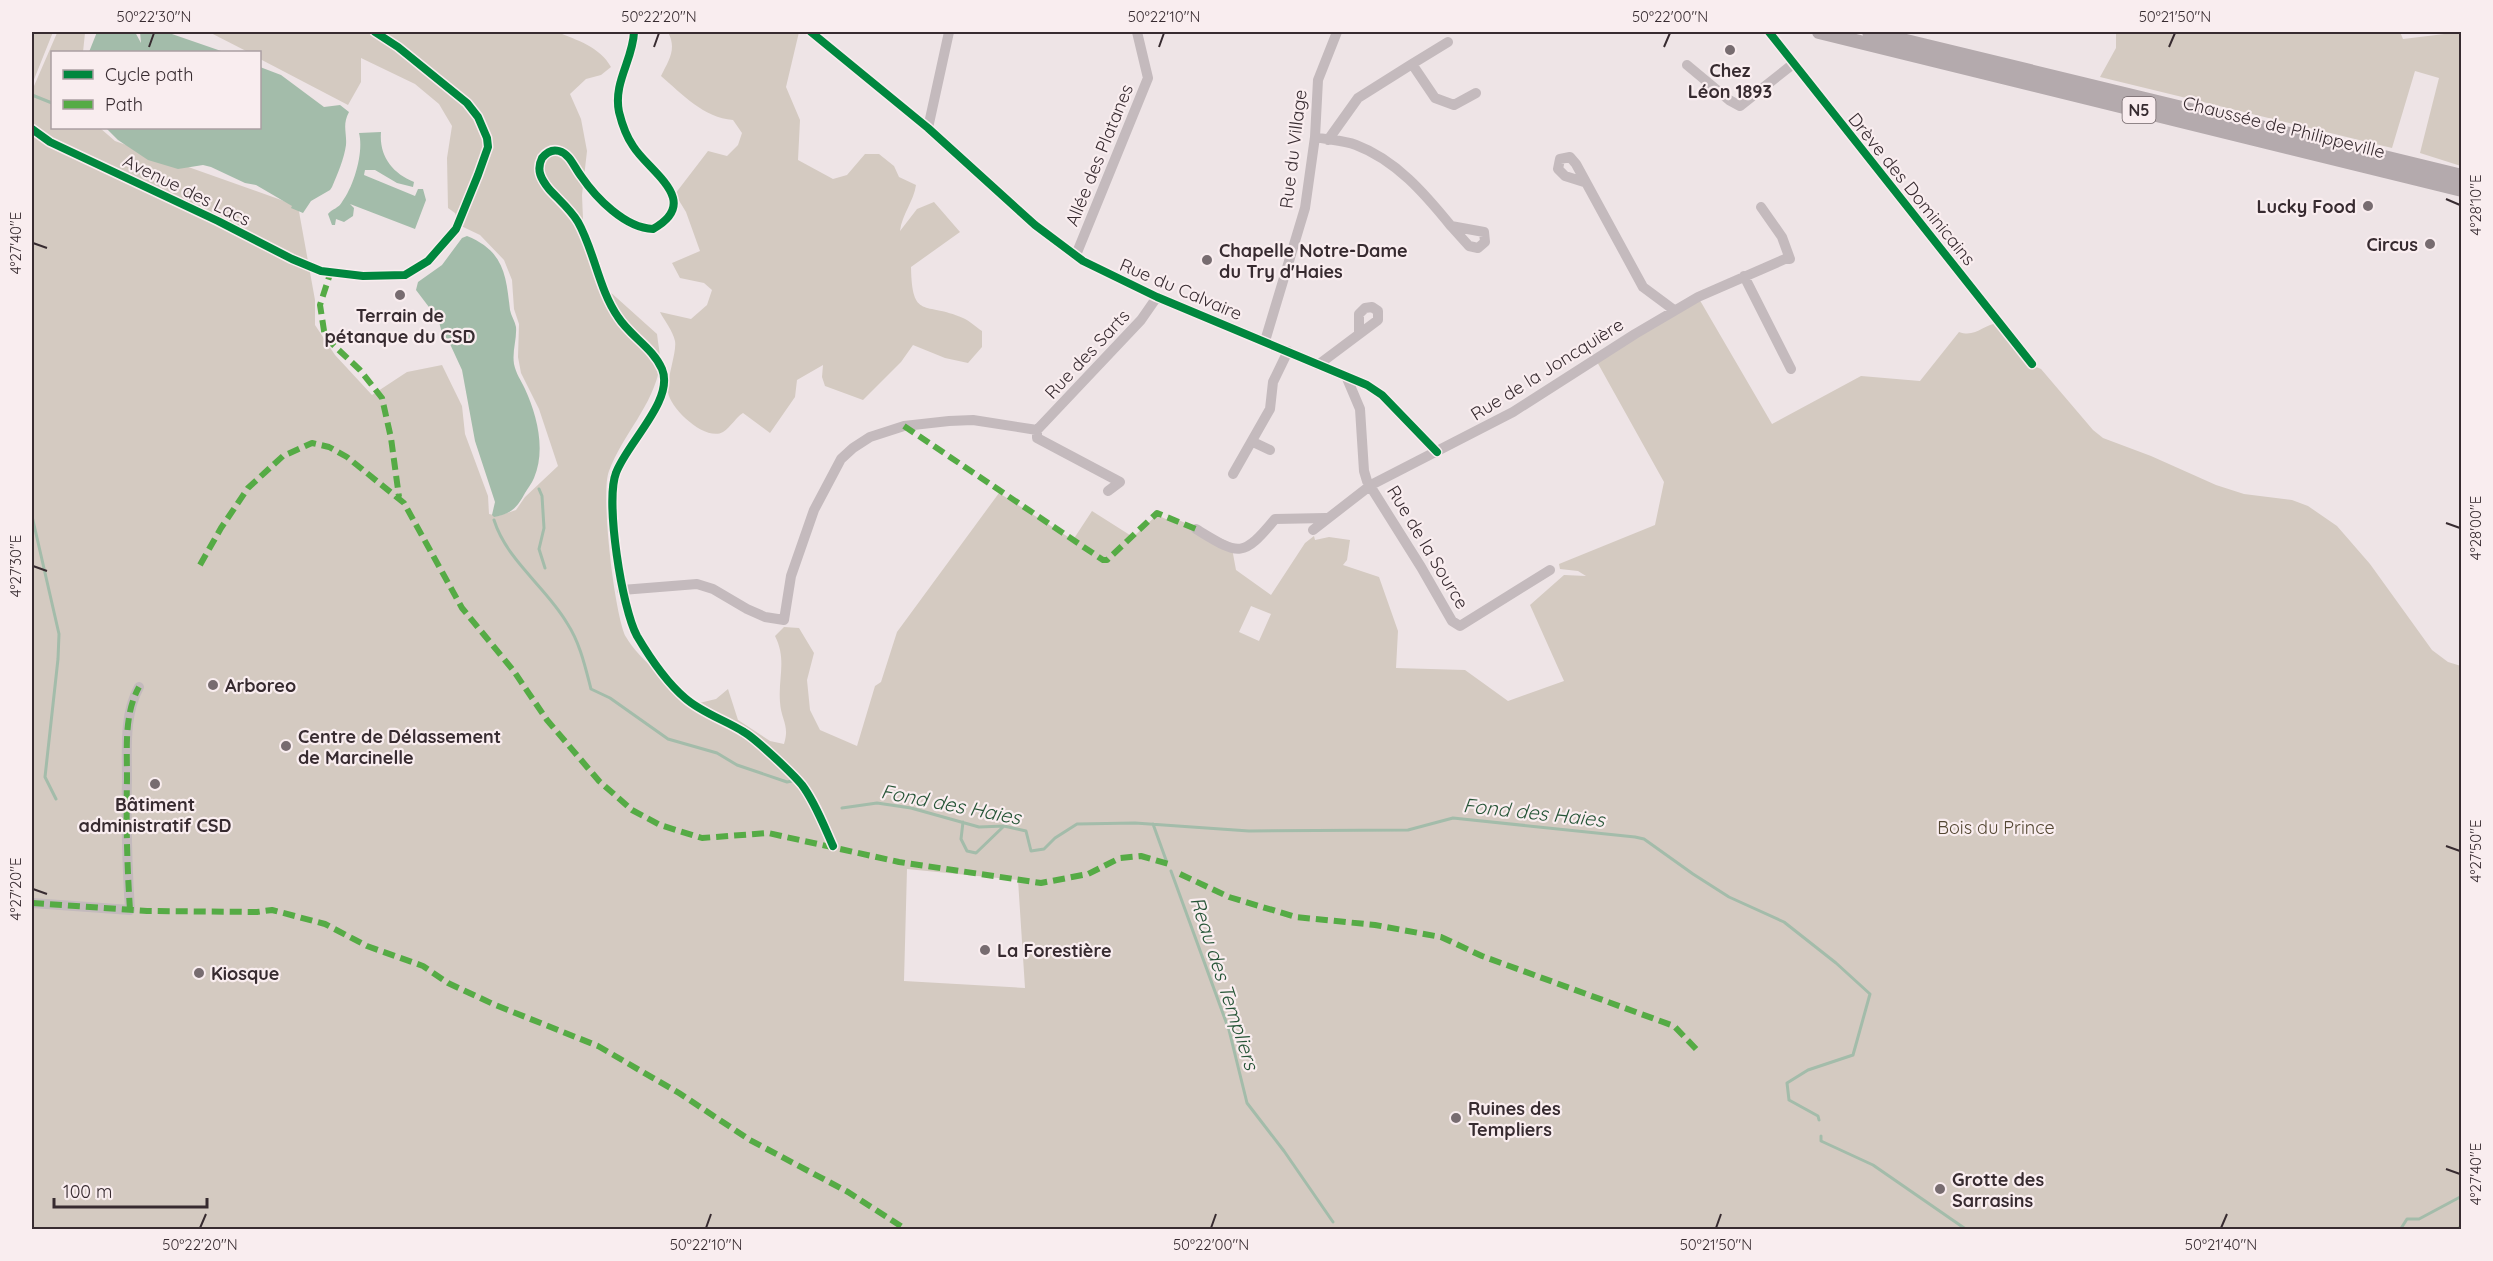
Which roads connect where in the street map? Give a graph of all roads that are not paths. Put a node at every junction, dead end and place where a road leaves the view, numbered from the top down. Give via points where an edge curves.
1 (375, 32) edge
2 (634, 32) edge
3 (812, 32) edge
4 (949, 32) edge
5 (1137, 32) edge
6 (1337, 32) edge
7 (1768, 32) edge
8 (1819, 32) edge
9 (1869, 32) edge
10 (1448, 42) dead end
11 (1412, 64) junction
12 (1793, 64) junction
13 (1687, 65) dead end
14 (1476, 93) dead end
15 (927, 128) junction
16 (32, 129) edge
17 (1315, 137) junction
18 (1328, 140) junction
19 (2462, 176) edge
20 (1584, 182) dead end
21 (2462, 190) edge
22 (1761, 207) dead end
23 (1451, 226) dead end
24 (1076, 255) junction
25 (1744, 276) junction
26 (1157, 297) junction
27 (1674, 310) junction
28 (1359, 333) dead end
29 (1265, 341) junction
30 (1288, 351) junction
31 (1318, 364) junction
32 (2032, 364) dead end
33 (1791, 369) dead end
34 (1346, 376) junction
35 (1037, 430) junction
36 (1253, 442) junction
37 (1270, 450) dead end
38 (1437, 452) junction
39 (1233, 474) dead end
40 (1371, 485) junction
41 (1108, 491) dead end
42 (1326, 518) junction
43 (1196, 529) dead end
44 (1313, 530) dead end
45 (1550, 570) dead end
46 (622, 590) junction
47 (139, 687) dead end
48 (833, 846) dead end
49 (32, 903) edge

1 - 16 street, Avenue des Lacs via 467,103 483,127 488,147 456,229 428,261 405,275 321,271 50,142
2 - 46 street via 622,70 619,110 634,148 669,186 673,199 668,219 653,229 633,225 592,192 560,151 546,154 539,169 545,184 578,222 616,315 663,371 662,397 614,475
3 - 15 street, Rue du Calvaire
4 - 15 street
5 - 24 street, Allée des Platanes via 1148,78
6 - 17 street, Rue du Village via 1318,80
7 - 12 street, Drève des Dominicains
8 - 21 main road, Chaussée de Philippeville / N5
9 - 19 main road, Chaussée de Philippeville / N5
10 - 11 street
11 - 14 street via 1435,98 1454,105
11 - 18 street via 1358,98
12 - 13 street via 1740,105
12 - 32 street, Drève des Dominicains
15 - 24 street, Rue du Calvaire via 1035,225
17 - 18 street
17 - 29 street, Rue du Village via 1305,208
18 - 23 street via 1355,144 1389,161 1427,196
20 - 27 street via 1643,287
22 - 25 street, Rue de la Joncquière via 1782,237 1790,260
24 - 26 street, Rue du Calvaire
25 - 27 street, Rue de la Joncquière
25 - 33 street
26 - 29 street, Rue du Calvaire
26 - 35 street, Rue des Sarts via 1141,320
27 - 38 street, Rue de la Joncquière via 1542,395
28 - 31 street
29 - 30 street, Rue du Calvaire
30 - 31 street, Rue du Calvaire
30 - 36 street via 1273,382 1270,409
31 - 34 street, Rue du Calvaire
34 - 38 street, Rue du Calvaire via 1382,395
34 - 40 street via 1360,409 1364,471
35 - 41 street via 1037,438 1120,482
35 - 46 street via 973,420 949,421 904,426 853,448 841,459 814,510 790,576 784,620 765,617 698,584
36 - 37 street
36 - 39 street
38 - 40 street, Rue de la Joncquière
40 - 42 street
40 - 45 street, Rue de la Source via 1452,621 1460,626
42 - 43 street via 1275,519 1246,549 1236,550
42 - 44 street
46 - 48 street via 636,634 666,680 686,699 746,733 802,785
47 - 49 street via 131,700 128,734 125,848 130,909

